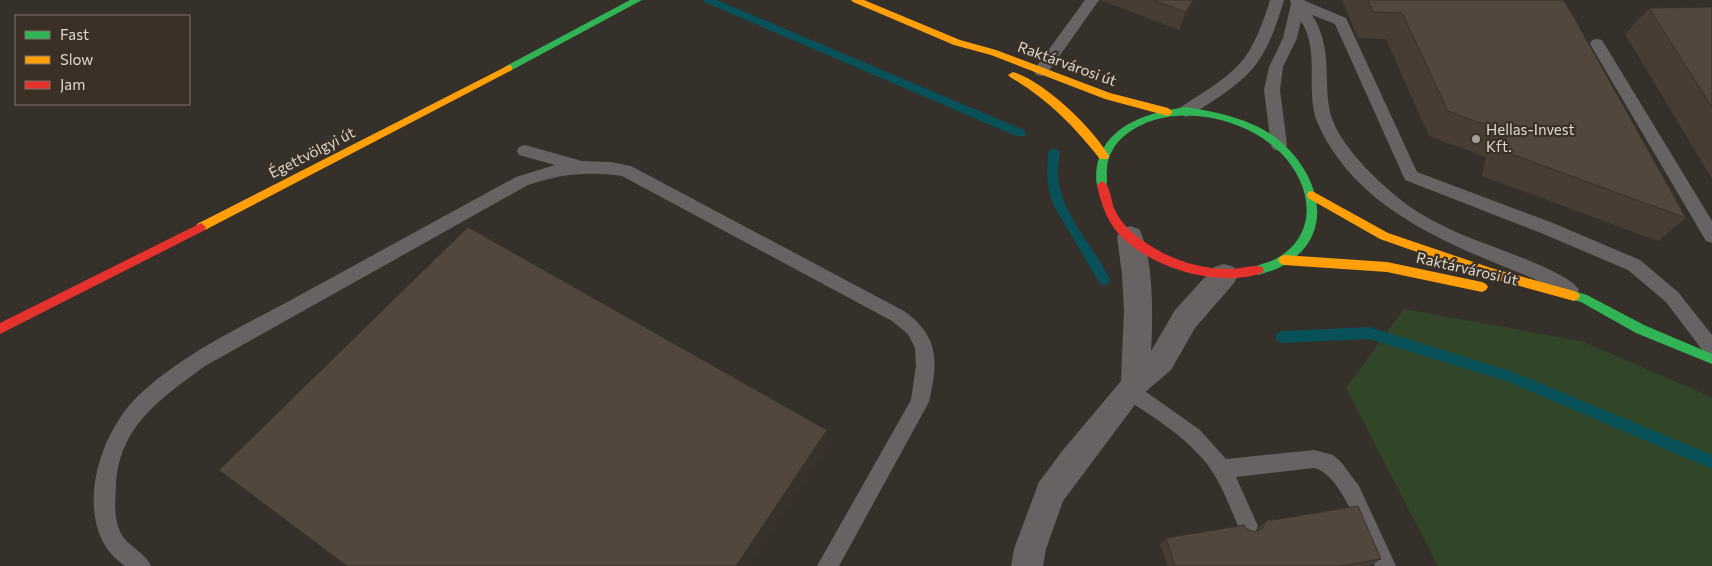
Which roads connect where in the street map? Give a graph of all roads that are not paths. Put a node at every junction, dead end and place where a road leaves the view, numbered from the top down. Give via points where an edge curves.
1 (637, 0) edge
2 (856, 0) edge
3 (1092, 0) edge
4 (1277, 0) edge
5 (1297, 2) edge
6 (957, 43) junction
7 (1597, 44) dead end
8 (988, 63) dead end
9 (1041, 71) junction
10 (1006, 72) dead end
11 (1186, 111) junction
12 (1168, 112) junction
13 (1279, 145) junction
14 (526, 151) dead end
15 (1104, 156) junction
16 (583, 166) junction
17 (1312, 195) junction
18 (1712, 236) edge
19 (1130, 237) junction
20 (1284, 260) junction
21 (1224, 275) junction
22 (1493, 289) dead end
23 (1583, 298) junction
24 (1594, 316) dead end
25 (0, 329) edge
26 (1640, 329) junction
27 (1712, 349) edge
28 (1712, 359) edge
29 (1133, 387) junction
30 (1222, 469) junction
31 (1248, 526) dead end
32 (141, 566) edge
33 (827, 566) edge
34 (1026, 566) edge
35 (1386, 566) edge

1 - 25 street, Égettvölgyi út
2 - 6 street, Raktárvárosi út
3 - 9 lane
4 - 11 lane via 1255,57 1239,75
5 - 13 lane via 1290,38 1276,67 1272,90
5 - 23 lane via 1312,26 1320,58 1321,108 1326,124 1346,157 1361,174 1401,209 1450,237 1545,276
5 - 27 lane via 1341,21 1411,176 1634,265 1672,297
6 - 8 street, Raktárvárosi út
6 - 9 street, Raktárvárosi út via 993,52
7 - 18 lane
9 - 12 street, Raktárvárosi út via 1108,96
10 - 15 street, Raktárvárosi út via 1032,84 1064,109 1084,128
11 - 12 street, Raktárvárosi út
11 - 13 street, Raktárvárosi út via 1232,119 1263,133
12 - 15 street, Raktárvárosi út via 1150,116 1128,127 1111,143
13 - 17 street, Raktárvárosi út via 1300,168
14 - 16 lane
15 - 19 street, Raktárvárosi út via 1101,188 1116,222
16 - 32 lane via 522,181 198,360 151,395 124,423 110,452 104,484 111,539
16 - 33 lane via 625,170 898,316 916,331 925,349 926,374 920,402
17 - 20 street, Raktárvárosi út via 1311,224 1305,238
17 - 23 street, Raktárvárosi út via 1384,236 1416,249
19 - 21 street, Raktárvárosi út via 1146,250 1170,262 1204,273
19 - 29 street via 1139,309
20 - 21 street, Raktárvárosi út via 1256,272
20 - 22 street, Raktárvárosi út via 1387,267
21 - 29 street via 1185,319 1161,361
23 - 26 street, Raktárvárosi út
24 - 26 street, Raktárvárosi út
26 - 28 street, Raktárvárosi út
29 - 30 lane via 1202,445
29 - 34 street via 1050,494
30 - 31 lane
30 - 35 lane via 1314,459 1326,462 1346,483

